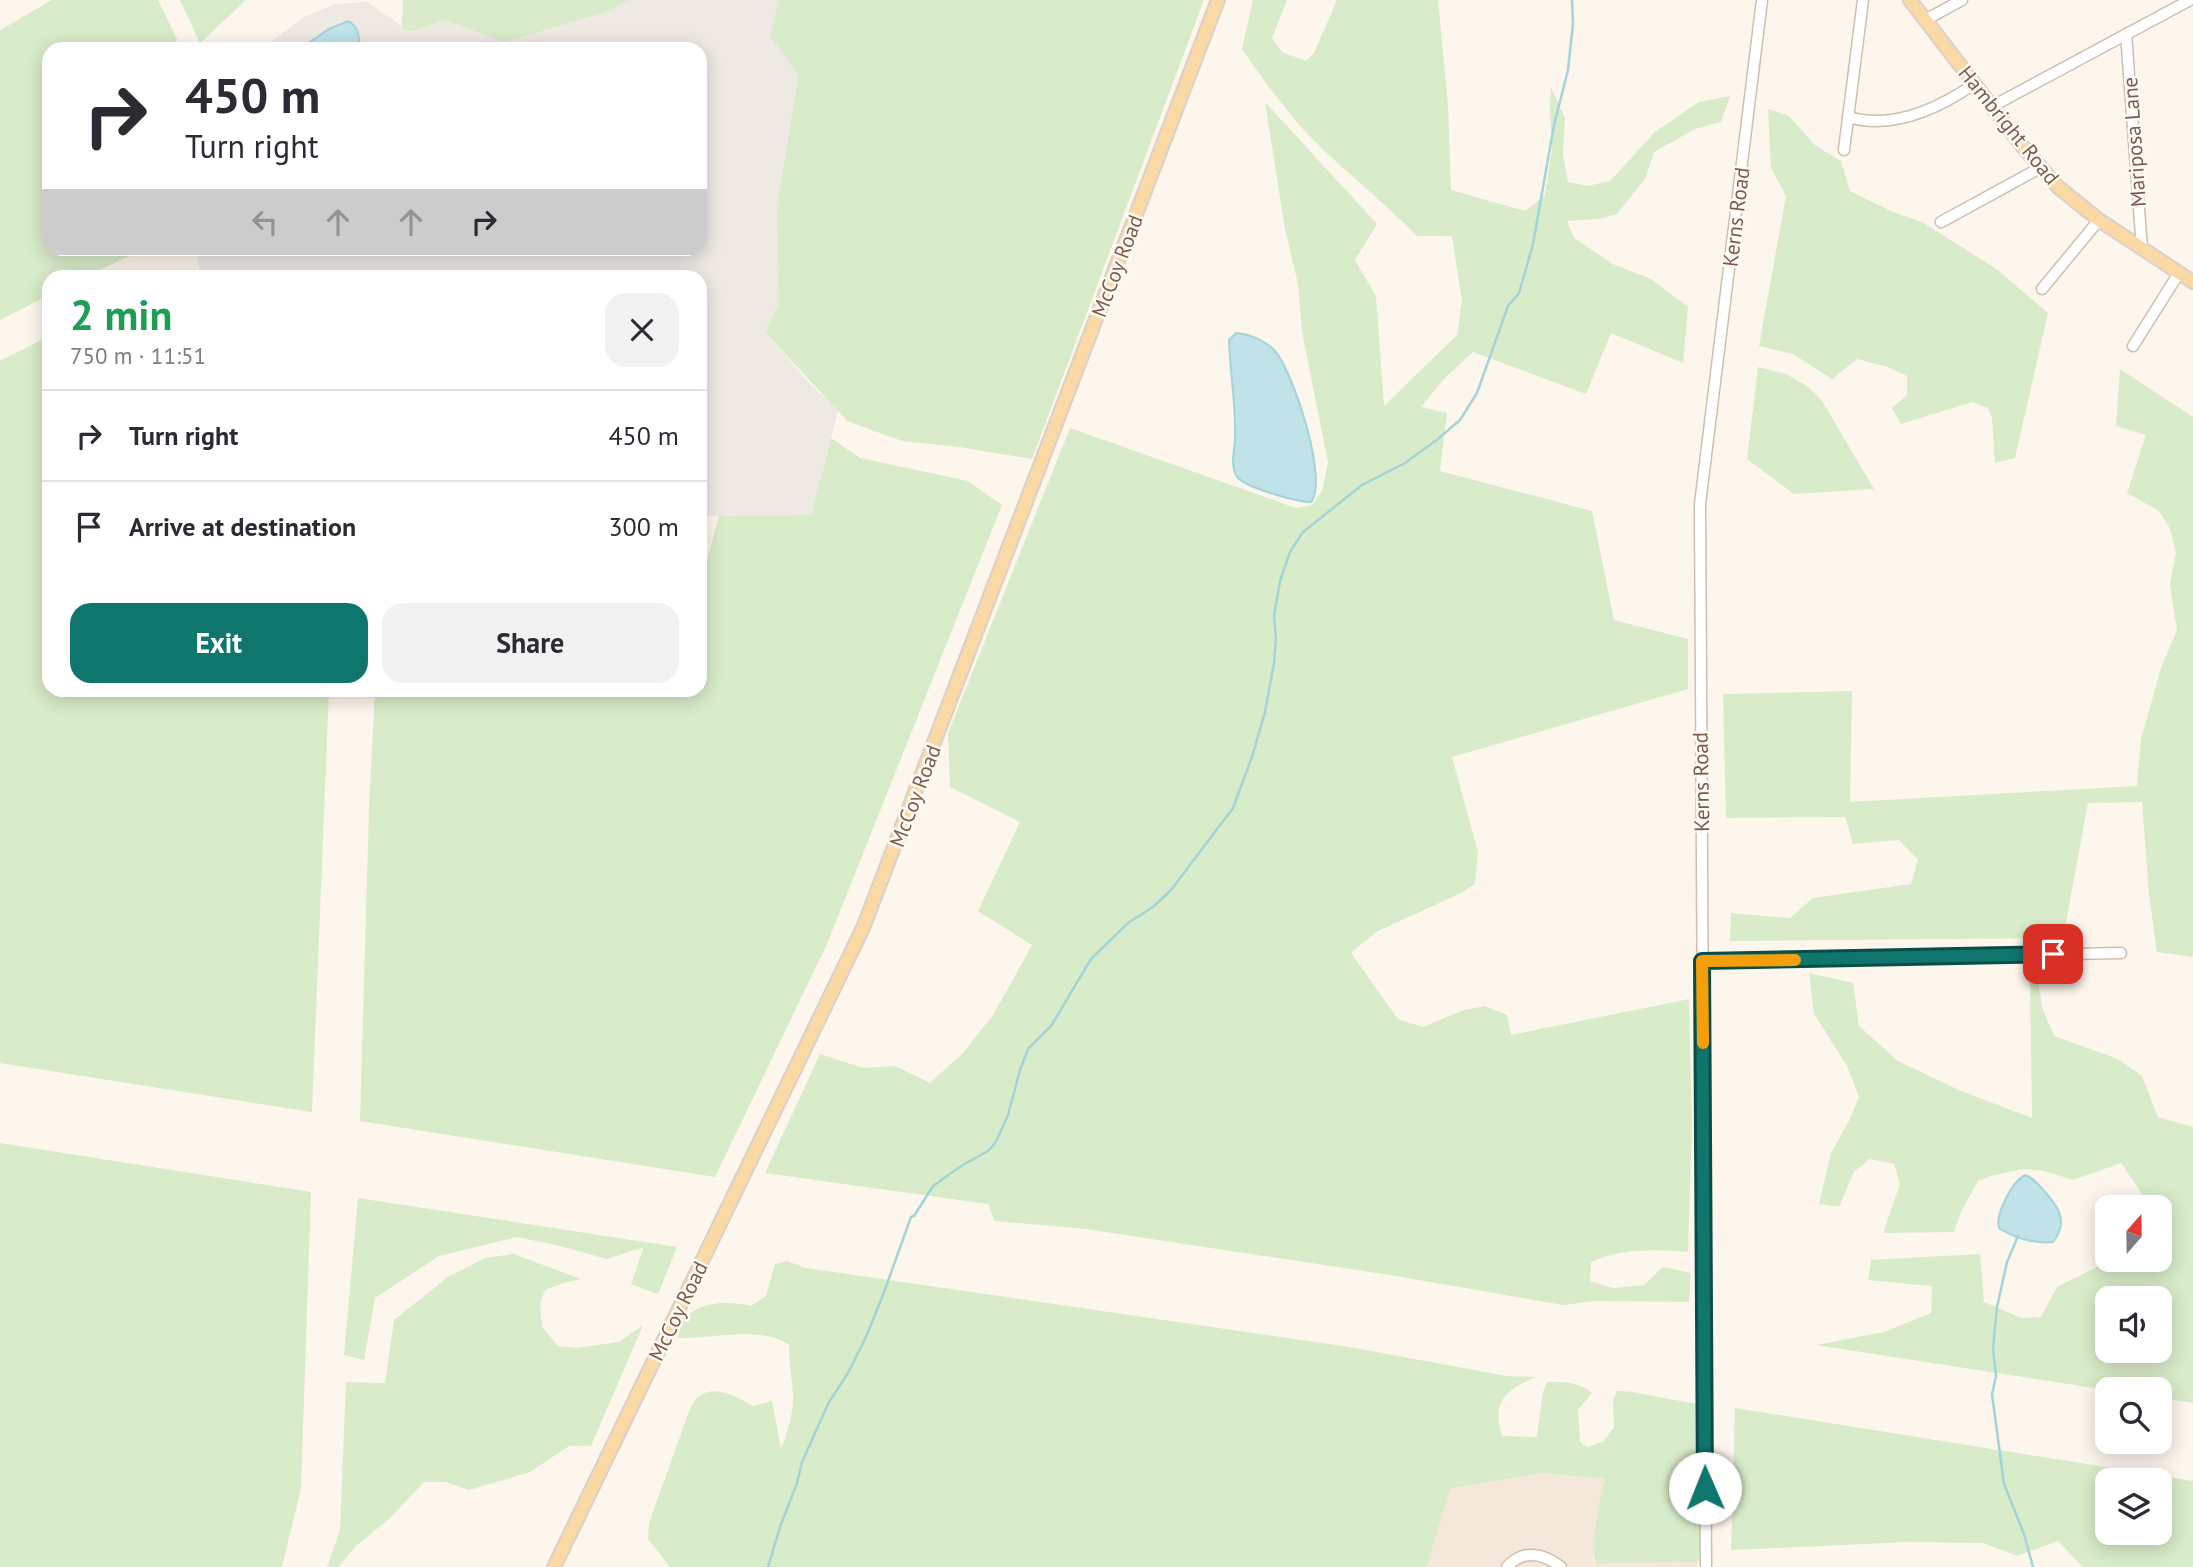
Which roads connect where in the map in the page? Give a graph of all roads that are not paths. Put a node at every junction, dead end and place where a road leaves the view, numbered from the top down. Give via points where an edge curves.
1 (1218, 0) edge
2 (1762, 0) edge
3 (1863, 0) edge
4 (1910, 0) edge
5 (1962, 0) edge
6 (2190, 0) edge
7 (1925, 20) junction
8 (2126, 34) junction
9 (1974, 85) junction
10 (1991, 107) junction
11 (1848, 117) junction
12 (1844, 150) dead end
13 (2040, 168) junction
14 (2099, 220) junction
15 (1941, 222) dead end
16 (2142, 249) junction
17 (2179, 273) junction
18 (2193, 282) edge
19 (2042, 289) dead end
20 (2133, 346) dead end
21 (2121, 954) dead end
22 (1702, 961) junction
23 (554, 1567) edge
24 (1507, 1567) edge
25 (1561, 1567) edge
26 (1706, 1567) edge

1 - 23 main road, McCoy Road via 863,928
2 - 22 street, Kerns Road via 1700,505
3 - 11 street
4 - 7 main road, Hambright Road
5 - 7 street
6 - 8 street
7 - 9 main road, Hambright Road
8 - 10 street
8 - 16 street, Mariposa Lane
9 - 10 main road, Hambright Road
9 - 11 street via 1909,117 1880,121
10 - 13 main road, Hambright Road
11 - 12 street
13 - 14 main road, Hambright Road
13 - 15 street
14 - 16 main road, Hambright Road
14 - 19 street
16 - 17 main road, Hambright Road
17 - 18 main road, Hambright Road
17 - 20 street
21 - 22 street
22 - 26 street, Kerns Road
24 - 25 street via 1533,1555 1545,1556

